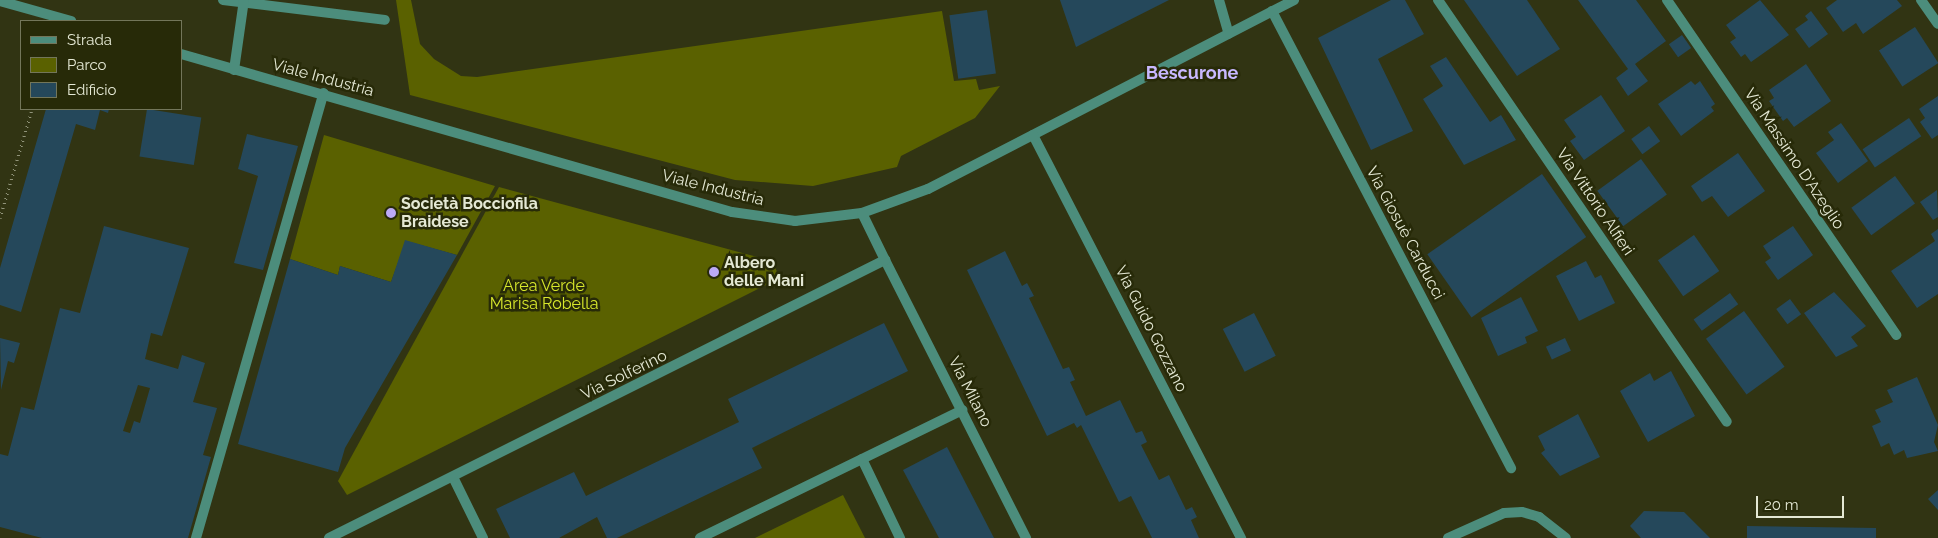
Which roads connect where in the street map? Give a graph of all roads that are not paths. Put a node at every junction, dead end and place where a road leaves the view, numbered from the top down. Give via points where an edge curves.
1 (223, 0) edge
2 (1220, 0) edge
3 (1294, 0) edge
4 (1438, 0) edge
5 (1667, 0) edge
6 (1921, 0) edge
7 (0, 1) edge
8 (244, 1) edge
9 (1272, 11) junction
10 (67, 20) edge
11 (385, 20) dead end
12 (1938, 24) edge
13 (1229, 34) junction
14 (182, 54) edge
15 (234, 70) junction
16 (324, 93) junction
17 (1033, 135) junction
18 (862, 213) junction
19 (885, 260) junction
20 (1896, 335) dead end
21 (963, 410) junction
22 (1727, 422) dead end
23 (862, 458) junction
24 (1511, 468) dead end
25 (453, 477) junction
26 (196, 538) edge
27 (329, 538) edge
28 (484, 538) edge
29 (700, 538) edge
30 (900, 538) edge
31 (1026, 538) edge
32 (1241, 538) edge
33 (1448, 538) edge
34 (1566, 538) edge

1 - 8 street
2 - 13 street
3 - 9 street, Viale Industria
4 - 22 street, Via Vittorio Alfieri
5 - 20 street, Via Massimo D'Azeglio
6 - 12 street
7 - 10 street
8 - 11 street
8 - 15 street
9 - 13 street, Viale Industria
9 - 24 street, Via Giosuè Carducci
13 - 17 street, Viale Industria
14 - 15 street, Viale Industria
15 - 16 street, Viale Industria
16 - 18 street, Viale Industria via 732,212 795,221
16 - 26 street
17 - 18 street, Viale Industria via 928,190
17 - 32 street, Via Guido Gozzano
18 - 19 street
19 - 21 street, Via Milano
19 - 25 street, Via Solferino
21 - 23 street
21 - 31 street, Via Milano
23 - 29 street
23 - 30 street
25 - 27 street, Via Solferino
25 - 28 street
33 - 34 street via 1504,513 1522,512 1539,516

